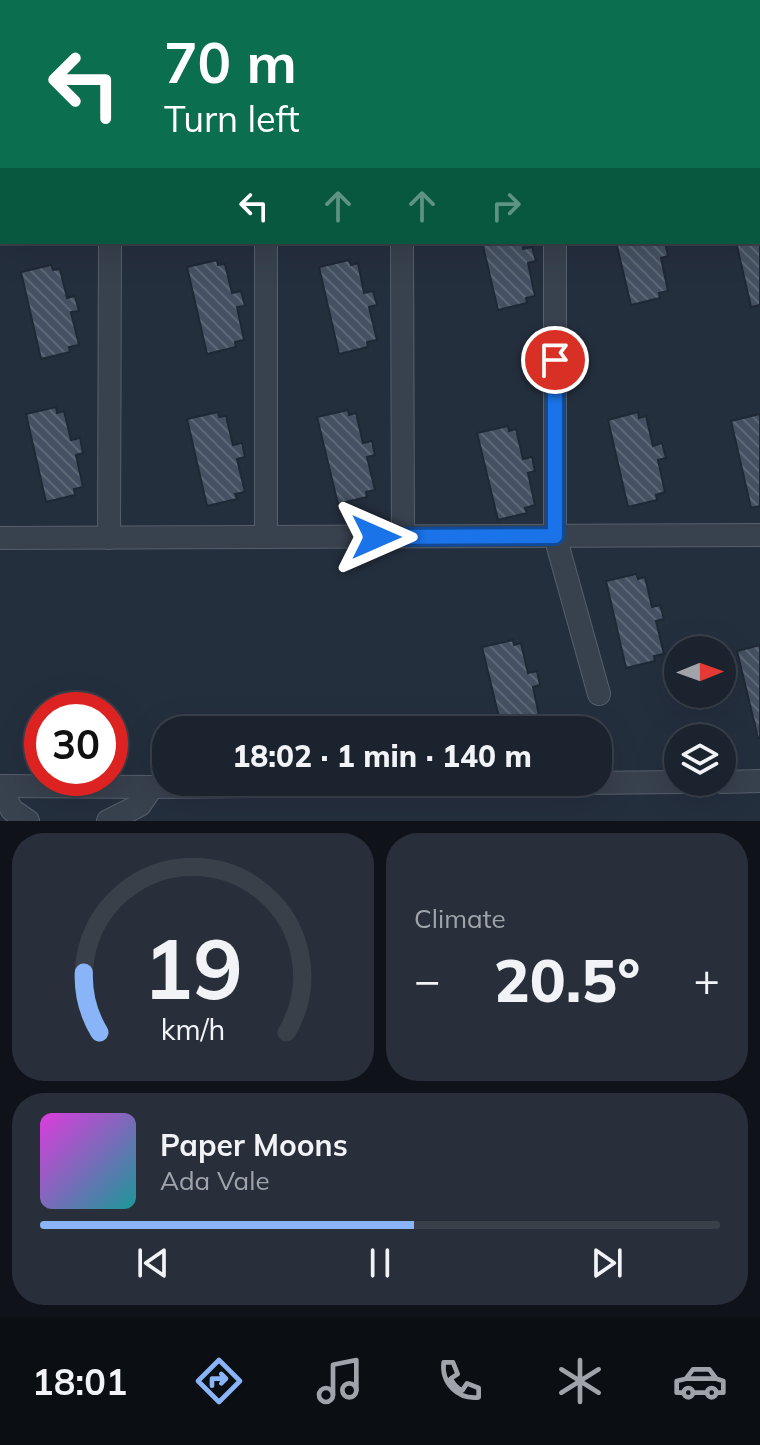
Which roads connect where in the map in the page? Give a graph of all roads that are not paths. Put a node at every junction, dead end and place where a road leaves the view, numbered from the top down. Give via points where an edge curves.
1 (110, 244) edge
2 (266, 244) edge
3 (402, 244) edge
4 (555, 244) edge
5 (760, 535) edge
6 (403, 536) junction
7 (555, 536) junction
8 (266, 537) junction
9 (0, 538) edge
10 (109, 538) junction
11 (599, 694) dead end
12 (760, 781) edge
13 (664, 782) edge
14 (736, 782) edge
15 (612, 783) edge
16 (152, 787) joint
17 (0, 788) edge
18 (28, 821) edge
19 (108, 821) edge

1 - 10 street
2 - 8 street
3 - 6 street
4 - 7 street
5 - 7 street
6 - 7 street
6 - 8 street
7 - 11 street
8 - 10 street
9 - 10 street
12 - 14 street
13 - 15 street
16 - 17 street
16 - 19 street via 140,805
17 - 18 street via 12,810

